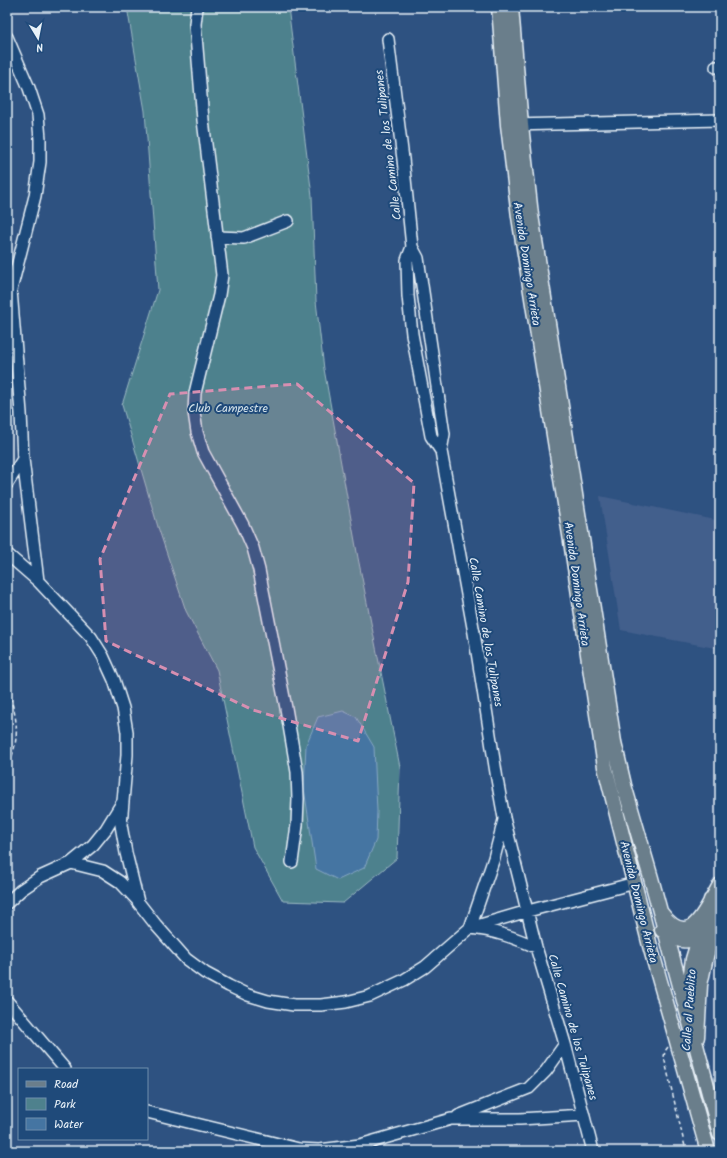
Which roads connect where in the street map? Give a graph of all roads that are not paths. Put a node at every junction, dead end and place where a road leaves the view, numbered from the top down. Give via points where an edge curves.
1 (197, 7) edge
2 (499, 7) edge
3 (511, 7) edge
4 (7, 37) edge
5 (388, 40) dead end
6 (720, 120) edge
7 (514, 125) junction
8 (288, 221) dead end
9 (217, 237) junction
10 (412, 248) junction
11 (9, 292) edge
12 (7, 364) edge
13 (17, 375) junction
14 (441, 450) junction
15 (23, 459) junction
16 (7, 484) edge
17 (576, 534) junction
18 (7, 554) edge
19 (38, 581) junction
20 (123, 801) junction
21 (504, 818) junction
22 (292, 862) dead end
23 (71, 863) junction
24 (651, 878) junction
25 (635, 883) junction
26 (720, 885) edge
27 (711, 900) junction
28 (138, 902) junction
29 (7, 903) edge
30 (658, 907) junction
31 (641, 910) junction
32 (528, 911) junction
33 (718, 919) edge
34 (470, 928) junction
35 (665, 933) junction
36 (699, 936) junction
37 (536, 947) junction
38 (7, 1000) edge
39 (686, 1012) junction
40 (565, 1044) junction
41 (696, 1049) junction
42 (64, 1068) edge
43 (687, 1075) junction
44 (715, 1108) edge
45 (148, 1112) edge
46 (584, 1115) junction
47 (451, 1119) junction
48 (720, 1134) edge
49 (706, 1147) edge
50 (358, 1148) edge
51 (300, 1150) edge
52 (593, 1151) edge

1 - 9 street via 195,24 203,120
2 - 7 main road, Avenida Domingo Arrieta
3 - 7 main road, Avenida Domingo Arrieta
4 - 11 street via 38,115 40,139 40,162 35,196
5 - 10 street, Calle Camino de los Tulipanes
6 - 7 street
7 - 17 main road, Avenida Domingo Arrieta via 525,216
8 - 9 street via 244,238
9 - 22 street via 221,283 195,393 194,412 203,452 243,525 259,570 297,772 297,825
10 - 14 street, Calle Camino de los Tulipanes via 418,258 444,434
10 - 14 street, Calle Camino de los Tulipanes via 407,260 412,334 431,436
11 - 13 street
12 - 13 street
13 - 15 street
14 - 21 street, Calle Camino de los Tulipanes
15 - 16 street
15 - 19 street
17 - 24 main road, Avenida Domingo Arrieta via 614,742
17 - 25 main road, Avenida Domingo Arrieta via 605,766
18 - 19 street
19 - 20 street via 91,637 114,680 127,732
20 - 23 street via 93,845
20 - 28 street via 121,825
21 - 32 street, Calle Camino de los Tulipanes
21 - 34 street, Calle Camino de los Tulipanes via 494,858
23 - 28 street via 103,871 120,882
23 - 29 street via 40,877
24 - 25 main road
24 - 30 main road, Avenida Domingo Arrieta
25 - 31 main road, Avenida Domingo Arrieta
25 - 32 street
26 - 27 main road
27 - 30 main road via 699,921 689,929 674,926
27 - 36 main road, Calle al Pueblito
28 - 34 street via 186,960 205,973 248,995 294,1005 346,1002 385,990 426,966
30 - 35 main road, Avenida Domingo Arrieta
31 - 35 main road
31 - 43 main road, Avenida Domingo Arrieta
32 - 34 street
32 - 37 street, Calle Camino de los Tulipanes
33 - 36 main road
33 - 41 main road, Calle al Pueblito via 700,985
34 - 37 street, Calle Camino de los Tulipanes via 488,930
35 - 36 main road via 681,941
35 - 39 main road, Avenida Domingo Arrieta
36 - 39 main road, Calle al Pueblito via 689,981
37 - 40 street, Calle Camino de los Tulipanes
38 - 42 street
39 - 41 main road, Avenida Domingo Arrieta
39 - 43 main road, Calle al Pueblito
40 - 46 street, Calle Camino de los Tulipanes
40 - 47 street via 530,1088
41 - 44 main road, Avenida Domingo Arrieta
43 - 49 main road, Avenida Domingo Arrieta
44 - 48 main road, Avenida Domingo Arrieta
45 - 51 street
46 - 47 street via 520,1119
46 - 52 street, Calle Camino de los Tulipanes
47 - 50 street
50 - 51 street

